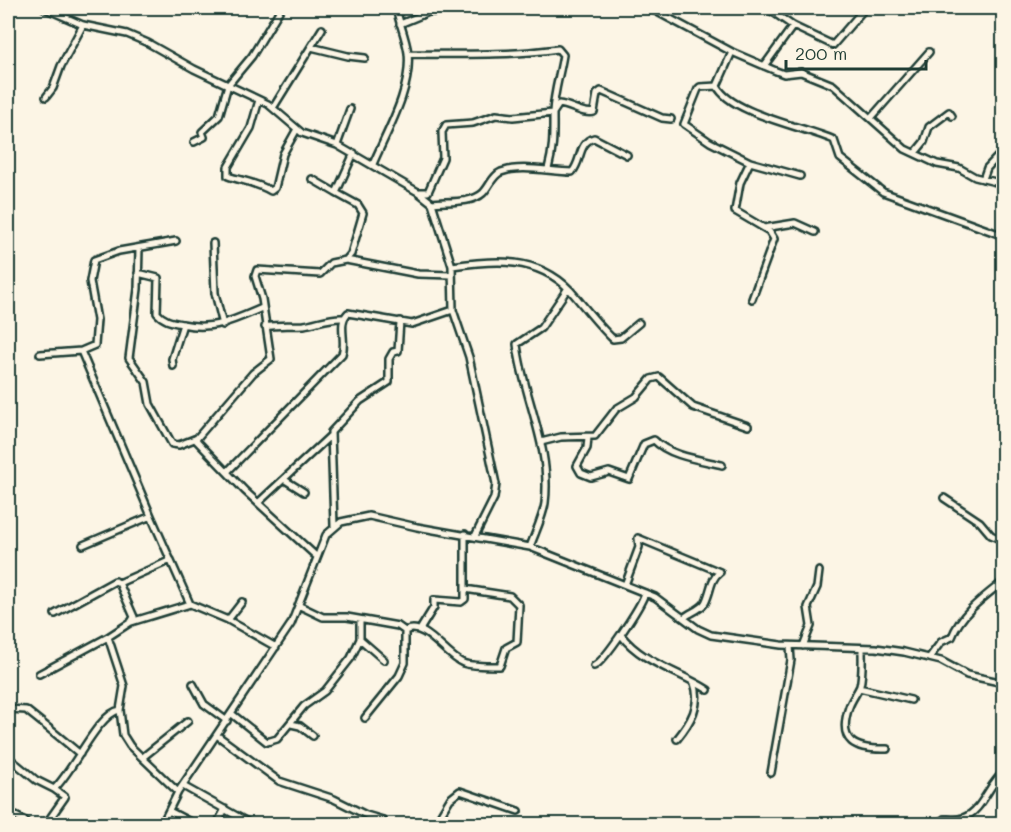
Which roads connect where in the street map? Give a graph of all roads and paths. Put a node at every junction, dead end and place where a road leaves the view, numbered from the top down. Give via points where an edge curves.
1 (44, 8) edge
2 (281, 8) edge
3 (396, 8) edge
4 (483, 8) edge
5 (650, 8) edge
6 (767, 8) edge
7 (865, 8) edge
8 (400, 24) junction
9 (83, 25) junction
10 (793, 26) junction
11 (322, 29) dead end
12 (310, 47) junction
13 (732, 52) junction
14 (929, 52) dead end
15 (408, 54) junction
16 (365, 58) dead end
17 (764, 66) junction
18 (228, 85) junction
19 (717, 86) junction
20 (46, 97) dead end
21 (259, 100) junction
22 (273, 108) junction
23 (350, 109) dead end
24 (553, 113) junction
25 (952, 116) dead end
26 (871, 118) junction
27 (671, 119) dead end
28 (297, 129) junction
29 (194, 142) dead end
30 (338, 145) junction
31 (1004, 150) edge
32 (354, 153) junction
33 (915, 153) junction
34 (627, 155) dead end
35 (750, 162) junction
36 (373, 164) junction
37 (548, 169) junction
38 (800, 176) dead end
39 (312, 179) dead end
40 (982, 179) junction
41 (1004, 184) edge
42 (336, 192) junction
43 (418, 192) junction
44 (432, 203) junction
45 (764, 228) junction
46 (815, 232) dead end
47 (1004, 236) edge
48 (176, 241) dead end
49 (213, 243) dead end
50 (139, 248) junction
51 (346, 260) junction
52 (452, 266) junction
53 (138, 273) junction
54 (452, 275) junction
55 (568, 288) junction
56 (752, 299) dead end
57 (262, 308) junction
58 (453, 310) junction
59 (343, 318) junction
60 (400, 321) junction
61 (639, 323) dead end
62 (183, 324) junction
63 (223, 325) junction
64 (265, 327) junction
65 (81, 351) junction
66 (39, 354) dead end
67 (173, 366) dead end
68 (748, 426) dead end
69 (330, 436) junction
70 (588, 437) junction
71 (195, 439) junction
72 (541, 442) junction
73 (722, 465) dead end
74 (228, 471) junction
75 (285, 480) junction
76 (304, 492) dead end
77 (944, 498) dead end
78 (258, 503) junction
79 (151, 516) junction
80 (334, 526) junction
81 (465, 534) junction
82 (475, 536) junction
83 (1004, 541) edge
84 (83, 545) dead end
85 (530, 547) junction
86 (316, 556) junction
87 (171, 560) junction
88 (819, 571) dead end
89 (1004, 581) edge
90 (119, 583) junction
91 (625, 585) junction
92 (465, 589) junction
93 (645, 593) junction
94 (242, 602) dead end
95 (190, 604) junction
96 (300, 606) junction
97 (55, 614) dead end
98 (685, 617) junction
99 (228, 620) junction
100 (360, 620) junction
101 (131, 622) junction
102 (405, 631) junction
103 (422, 631) junction
104 (621, 635) junction
105 (108, 637) junction
106 (360, 639) junction
107 (790, 646) junction
108 (803, 646) junction
109 (276, 647) junction
110 (862, 648) junction
111 (929, 658) junction
112 (384, 660) dead end
113 (594, 666) dead end
114 (39, 674) dead end
115 (694, 683) junction
116 (1004, 683) edge
117 (193, 684) dead end
118 (859, 688) junction
119 (708, 690) dead end
120 (911, 700) dead end
121 (8, 709) edge
122 (120, 710) junction
123 (232, 714) junction
124 (365, 718) dead end
125 (188, 721) dead end
126 (228, 721) junction
127 (291, 724) junction
128 (218, 736) junction
129 (313, 736) dead end
130 (677, 739) dead end
131 (887, 749) dead end
132 (80, 754) junction
133 (143, 757) junction
134 (9, 760) edge
135 (771, 772) dead end
136 (1004, 772) edge
137 (183, 786) junction
138 (54, 789) junction
139 (178, 792) junction
140 (225, 809) junction
141 (168, 811) junction
142 (518, 811) dead end
143 (8, 812) edge
144 (944, 819) dead end
145 (383, 820) dead end
146 (24, 823) edge
147 (31, 825) edge
148 (46, 825) edge
149 (162, 825) edge
150 (194, 825) edge
151 (217, 825) edge
152 (251, 825) edge
153 (435, 825) edge

1 - 9 street
2 - 18 street via 252,56
3 - 8 street
4 - 8 street via 429,12
5 - 13 street
6 - 10 street
7 - 10 street via 832,45
8 - 15 street
9 - 18 street via 127,34
9 - 20 street
10 - 17 street
11 - 12 street
12 - 16 street
12 - 22 street
13 - 17 street
13 - 19 street
14 - 26 street
15 - 24 street via 524,54 558,49 563,55
15 - 36 street via 403,93
17 - 26 street via 784,74 812,75 833,85
18 - 21 street
18 - 29 street via 219,116 202,132 204,137
19 - 35 street via 700,87 684,127
19 - 47 street via 742,107 834,140 840,158 886,194
21 - 22 street
21 - 28 street via 251,128 228,167 228,176 271,191 283,154
22 - 28 street
23 - 30 street
24 - 27 street via 559,104 589,114 594,112 601,91
24 - 37 street via 554,145
24 - 43 street via 446,124 442,132 443,158 428,192
25 - 33 street via 949,112 935,121
26 - 33 street
28 - 30 street
30 - 32 street
31 - 40 street
32 - 36 street
32 - 42 street
33 - 40 street via 937,165 959,168
34 - 37 street via 594,138 584,143 572,172
35 - 38 street
35 - 45 street via 740,183 735,211
36 - 43 street
37 - 44 street via 501,172 475,197
39 - 42 street
40 - 41 street
42 - 51 street via 358,205 363,213
43 - 44 street
44 - 52 street
45 - 46 street via 795,223
45 - 56 street via 774,239
48 - 50 street
49 - 63 street via 215,293
50 - 53 street
50 - 65 street via 94,260 90,281 97,320 95,345
51 - 54 street via 418,274
51 - 57 street via 330,263 320,274 257,270
52 - 54 street
52 - 55 street via 499,260 519,262
53 - 62 street via 158,278 157,313 167,321
53 - 71 street via 129,358 146,382 150,404 172,444
54 - 58 street
55 - 61 street via 613,339 621,338
55 - 72 street via 541,328 517,344
57 - 63 street
57 - 64 street
58 - 60 street via 412,324
58 - 82 street via 469,357 496,484 494,498
59 - 60 street via 348,313 357,313
59 - 64 street
59 - 74 street via 342,354
60 - 69 street via 398,351 389,359 389,382 360,401
62 - 63 street via 202,328
62 - 67 street
64 - 71 street via 271,359 253,373
65 - 66 street
65 - 79 street
68 - 70 street via 693,407 659,376 616,410 595,436
69 - 75 street
69 - 80 street
70 - 72 street via 576,435
70 - 73 street via 578,466 581,473 591,477 609,472 628,479 644,444 654,440 660,446
71 - 74 street
72 - 85 street via 544,504
74 - 78 street
75 - 76 street
75 - 78 street
77 - 83 street
78 - 86 street
79 - 84 street
79 - 87 street
80 - 81 street via 369,516
80 - 86 street
81 - 82 street
81 - 92 street
82 - 85 street
85 - 91 street
86 - 96 street
87 - 90 street
87 - 95 street
88 - 108 street via 808,607 811,626
89 - 111 street via 977,602 952,638 941,642
90 - 97 street via 115,581 92,592
90 - 101 street via 134,614
91 - 93 street
91 - 98 street via 639,538 720,572 714,576 700,609
92 - 103 street via 461,602 434,600
92 - 103 street via 510,596 519,605 519,636 517,642 506,648 500,666 465,664
93 - 98 street
93 - 104 street
94 - 99 street
95 - 99 street
95 - 101 street
96 - 100 street via 324,617
96 - 109 street
98 - 107 street via 711,635
99 - 109 street
100 - 102 street via 398,626
100 - 106 street
101 - 105 street
102 - 103 street
102 - 124 street via 405,663
104 - 113 street via 601,663
104 - 115 street via 663,668
105 - 114 street
105 - 122 street via 124,686
106 - 112 street
106 - 127 street via 351,658
107 - 108 street
107 - 135 street via 791,660
108 - 110 street
109 - 123 street
110 - 111 street
110 - 118 street
111 - 116 street via 967,675
115 - 119 street
115 - 130 street via 699,694 697,705
117 - 126 street via 204,704
118 - 120 street
118 - 131 street via 845,720 849,741 858,747
121 - 132 street via 26,710
122 - 132 street via 106,716
122 - 133 street via 123,735
123 - 126 street
123 - 127 street via 267,742 277,739
125 - 133 street
126 - 128 street
127 - 129 street
128 - 137 street
128 - 145 street via 279,781
132 - 138 street
133 - 139 street
134 - 138 street
136 - 144 street via 981,804 963,819
137 - 139 street
137 - 140 street
138 - 148 street via 65,797
139 - 141 street
140 - 151 street
140 - 152 street
141 - 149 street
141 - 150 street
142 - 153 street via 460,791 450,799
143 - 146 street
146 - 147 street

